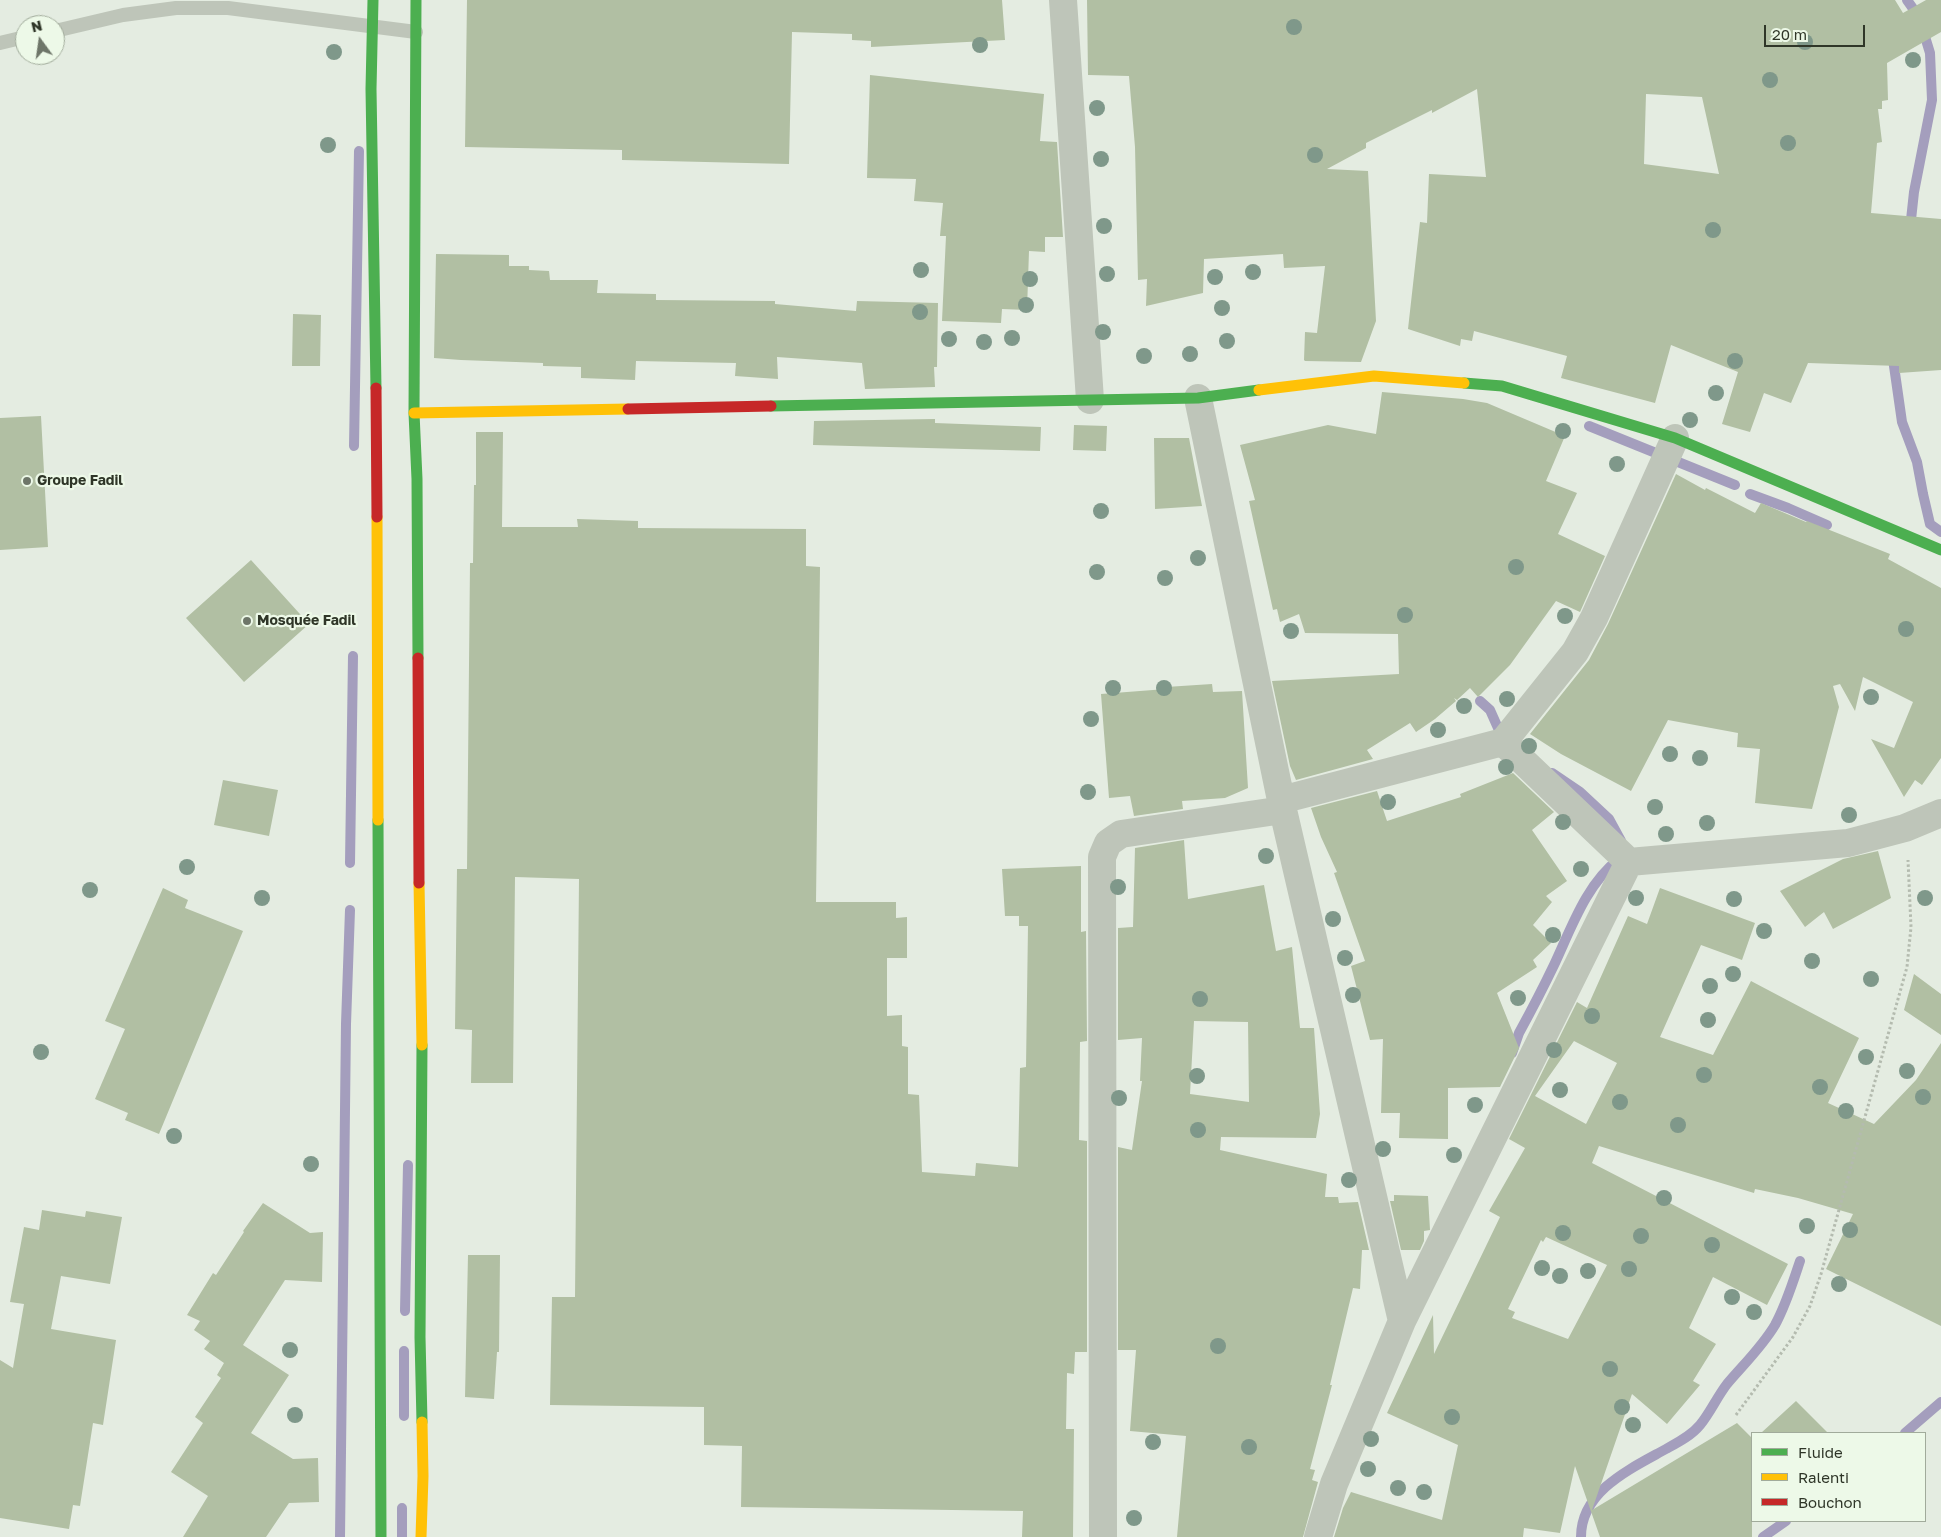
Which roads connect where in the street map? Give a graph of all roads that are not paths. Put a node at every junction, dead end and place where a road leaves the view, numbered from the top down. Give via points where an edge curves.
1 (373, 0) edge
2 (416, 0) edge
3 (1063, 0) edge
4 (372, 27) junction
5 (65, 29) edge
6 (416, 32) junction
7 (15, 39) edge
8 (0, 43) edge
9 (1198, 398) junction
10 (1090, 400) junction
11 (414, 412) junction
12 (1675, 438) junction
13 (1941, 550) edge
14 (1502, 742) junction
15 (1282, 805) junction
16 (1941, 813) edge
17 (1629, 862) junction
18 (1402, 1321) junction
19 (381, 1537) edge
20 (421, 1537) edge
21 (1103, 1537) edge
22 (1318, 1537) edge

1 - 4 main road
2 - 6 main road
3 - 10 street
4 - 5 lane via 228,8 176,8 123,15
4 - 6 lane
4 - 19 main road via 384,1089 386,1476
6 - 11 main road
7 - 8 lane
9 - 10 main road
9 - 12 main road via 1374,376 1502,386
9 - 15 street
10 - 11 main road
11 - 20 main road via 417,479 416,894
12 - 13 main road
12 - 14 street via 1594,618 1578,646
14 - 15 street
14 - 17 street
15 - 18 street
15 - 21 street via 1121,834 1108,843 1102,857
16 - 17 street via 1905,828 1848,843
17 - 18 street
18 - 22 street via 1334,1484

